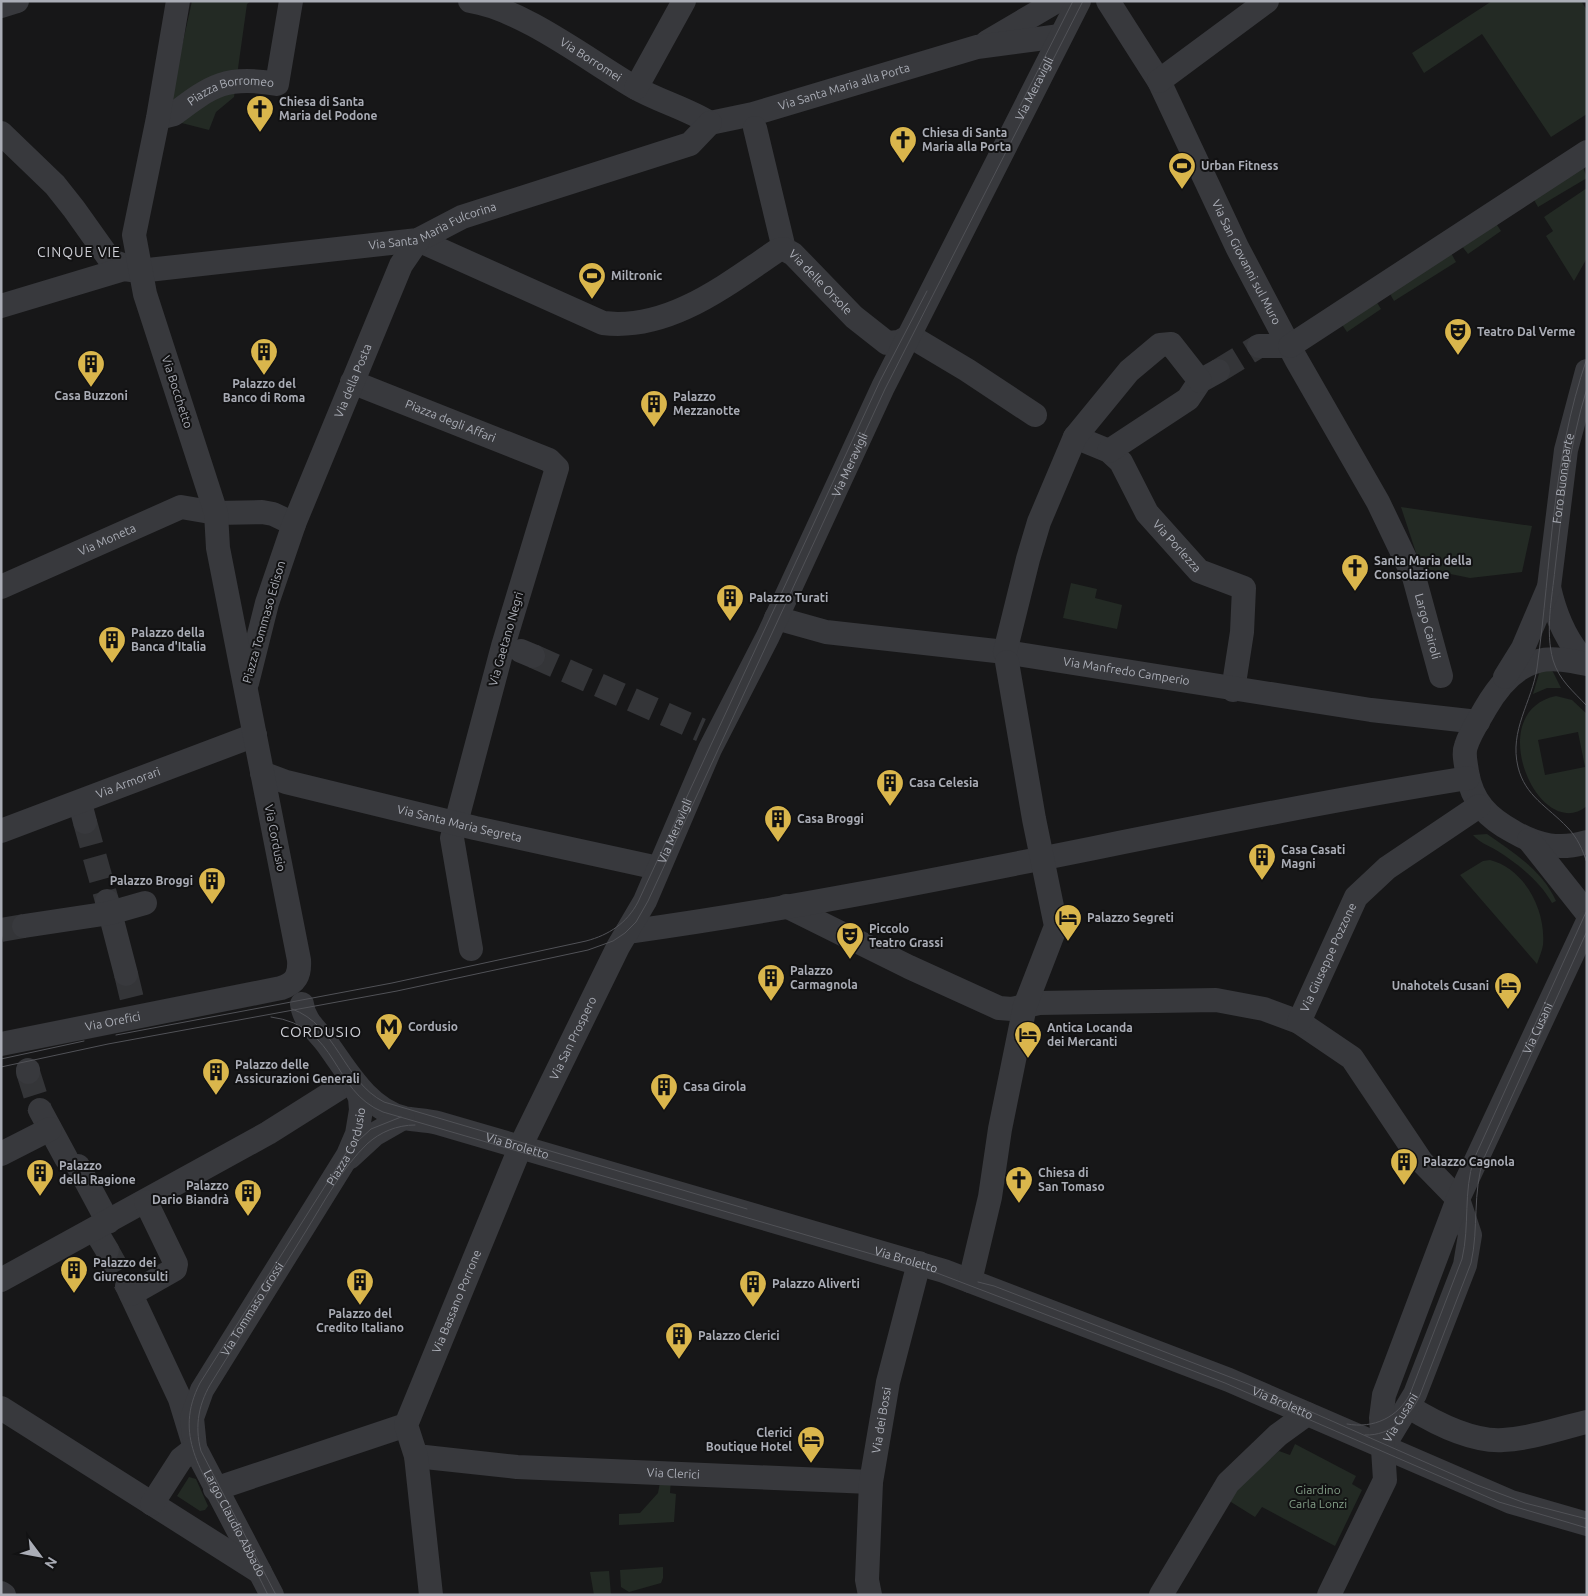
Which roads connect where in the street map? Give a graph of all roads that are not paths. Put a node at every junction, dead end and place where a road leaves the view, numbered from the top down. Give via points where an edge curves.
1 (17, 1) edge
2 (178, 1) edge
3 (291, 1) edge
4 (470, 1) edge
5 (684, 1) edge
6 (1057, 1) edge
7 (1078, 1) edge
8 (1108, 1) edge
9 (1267, 1) edge
10 (1, 6) edge
11 (1060, 36) junction
12 (977, 47) junction
13 (1159, 81) junction
14 (636, 88) junction
15 (162, 117) junction
16 (710, 123) junction
17 (755, 128) dead end
18 (1, 133) edge
19 (1587, 152) edge
20 (418, 240) junction
21 (784, 249) junction
22 (139, 271) junction
23 (1, 306) edge
24 (910, 336) junction
25 (1259, 346) tunnel mouth
26 (1290, 346) junction
27 (1587, 371) edge
28 (352, 382) junction
29 (1035, 415) dead end
30 (1075, 437) junction
31 (1109, 451) junction
32 (548, 460) joint
33 (216, 513) junction
34 (1388, 522) joint
35 (294, 524) junction
36 (1, 587) edge
37 (1549, 587) junction
38 (776, 618) junction
39 (1006, 657) junction
40 (1587, 664) edge
41 (1441, 676) dead end
42 (1501, 685) junction
43 (246, 689) junction
44 (1233, 690) junction
45 (1478, 722) junction
46 (255, 735) junction
47 (262, 774) junction
48 (1468, 778) junction
49 (1479, 806) junction
50 (455, 822) junction
51 (1, 831) edge
52 (1529, 840) junction
53 (1587, 842) edge
54 (1042, 858) junction
55 (658, 868) junction
56 (145, 903) dead end
57 (786, 906) junction
58 (109, 907) junction
59 (1587, 913) edge
60 (1587, 923) edge
61 (24, 926) tunnel mouth
62 (627, 932) junction
63 (471, 949) dead end
64 (1577, 962) edge
65 (126, 974) tunnel mouth
66 (296, 994) junction
67 (1025, 1006) junction
68 (1299, 1022) junction
69 (1, 1044) edge
70 (352, 1080) junction
71 (407, 1118) junction
72 (520, 1147) junction
73 (1, 1154) edge
74 (334, 1178) junction
75 (1458, 1199) junction
76 (146, 1202) junction
77 (101, 1226) junction
78 (107, 1250) tunnel mouth
79 (919, 1263) junction
80 (1, 1280) edge
81 (970, 1281) junction
82 (1409, 1406) junction
83 (1307, 1414) junction
84 (5, 1418) edge
85 (1587, 1422) edge
86 (406, 1425) junction
87 (1383, 1446) junction
88 (195, 1448) junction
89 (416, 1456) junction
90 (1425, 1465) junction
91 (870, 1482) junction
92 (215, 1489) junction
93 (152, 1504) junction
94 (1587, 1524) edge
95 (261, 1573) junction
96 (868, 1588) edge
97 (272, 1595) edge
98 (432, 1595) edge
99 (1161, 1595) edge
100 (1329, 1595) edge

1 - 10 street
2 - 15 street
3 - 15 street, Piazza Borromeo via 277,84 261,81 221,83 174,114
4 - 14 street, Via Borromei via 534,25
5 - 14 street
6 - 12 street, Via Santa Maria alla Porta
7 - 11 street, Via Meravigli
8 - 13 street, Via San Giovanni sul Muro
9 - 13 street
11 - 12 street, Via Santa Maria alla Porta
11 - 24 street, Via Meravigli
12 - 16 street, Via Santa Maria alla Porta via 753,114
13 - 26 street, Via San Giovanni sul Muro via 1226,224
14 - 16 street, Via Borromei
15 - 22 street, Via Bocchetto via 134,235
16 - 20 street, Via Santa Maria Fulcorina via 690,144 462,217
17 - 21 street, Via delle Orsole
18 - 22 street via 55,186 110,261
19 - 26 street
20 - 21 street via 603,323 620,325 670,314 710,295
20 - 22 street, Via Santa Maria Fulcorina
20 - 28 street, Via della Posta via 401,265
21 - 24 street, Via delle Orsole via 793,254 854,317 887,343 899,342
22 - 23 street, Via Santa Maria Fulcorina via 124,269
22 - 33 street, Via Bocchetto
24 - 29 street
24 - 38 street, Via Meravigli
25 - 26 street
26 - 34 street, Via San Giovanni sul Muro
27 - 37 street, Foro Buonaparte via 1566,450
28 - 32 street, Piazza degli Affari
28 - 35 street, Via della Posta
30 - 31 street, Via Porlezza
30 - 31 street via 1129,371 1160,345 1170,344 1209,376 1188,399
30 - 39 street via 1039,522
31 - 44 street, Via Porlezza via 1121,462 1147,514 1194,566 1199,571 1244,588 1242,632
32 - 50 street, Via Gaetano Negri via 557,468 556,476 503,646
33 - 35 street via 262,512
33 - 36 street, Via Moneta via 181,507
33 - 43 street, Piazza Tommaso Edison via 218,548
34 - 41 street, Largo Cairoli via 1414,577
35 - 43 street, Piazza Tommaso Edison via 267,603
37 - 40 street, Foro Buonaparte via 1556,611 1575,650
37 - 42 street, Foro Buonaparte via 1523,648
38 - 39 street, Via Manfredo Camperio via 826,632
38 - 55 street, Via Meravigli via 710,749
39 - 44 street, Via Manfredo Camperio
39 - 54 street
40 - 42 street via 1537,661
42 - 45 street
43 - 46 street, Via Cordusio
44 - 45 street, Via Manfredo Camperio
45 - 48 street via 1465,749
46 - 47 street, Via Cordusio
46 - 51 street, Via Armorari via 83,812
47 - 50 street, Via Santa Maria Segreta
47 - 66 street, Via Cordusio via 299,960
48 - 49 street
48 - 54 street
49 - 52 street
49 - 68 street, Via Giuseppe Pozzone via 1387,868 1356,897
50 - 55 street, Via Santa Maria Segreta
50 - 63 street via 452,838
52 - 53 street via 1560,847
52 - 59 street
54 - 57 street
54 - 67 street via 1056,926
55 - 62 street, Via Meravigli via 645,901
56 - 58 street
57 - 62 street
57 - 67 street via 999,1008
58 - 61 street
58 - 65 street
60 - 64 street, Via Cusani
62 - 72 street, Via San Prospero
64 - 75 street, Via Cusani
66 - 69 street, Via Orefici via 134,1007
66 - 70 street, Piazza Cordusio via 310,1025 328,1044
67 - 68 street via 1039,1003 1216,1000 1264,1009
67 - 81 street via 1000,1128 990,1197
68 - 75 street via 1352,1058 1421,1161
70 - 71 street, Piazza Cordusio via 372,1100
70 - 74 street, Piazza Cordusio via 361,1105 359,1125 351,1148
70 - 76 street, Piazza Cordusio via 268,1133
71 - 72 street, Via Broletto via 438,1122
71 - 74 street, Piazza Cordusio via 374,1134
72 - 79 street, Via Broletto
72 - 86 street, Via Bassano Porrone
73 - 77 street via 45,1120 72,1162
74 - 88 street, Via Tommaso Grossi via 202,1390 192,1418
75 - 82 street, Via Cusani via 1470,1234 1465,1264
75 - 87 street, Via Cusani via 1384,1395 1381,1418
76 - 77 street, Piazza Cordusio
76 - 88 street via 176,1264 175,1269 129,1290 180,1399
77 - 78 street
77 - 80 street, Piazza Cordusio
79 - 81 street, Via Broletto
79 - 91 street, Via dei Bossi via 888,1382
81 - 83 street, Via Broletto via 1229,1380
82 - 85 street via 1434,1421 1474,1436 1502,1440
82 - 87 street, Via Cusani
82 - 90 street via 1410,1438
83 - 87 street, Via Broletto
83 - 99 street via 1278,1435 1228,1483
84 - 93 street
86 - 89 street
86 - 92 street
87 - 90 street, Via Broletto
87 - 100 street via 1386,1480
88 - 92 street, Largo Claudio Abbado
88 - 93 street, Largo Claudio Abbado via 181,1459
89 - 91 street, Via Clerici via 517,1466
89 - 98 street
90 - 94 street, Via Broletto via 1511,1502
91 - 96 street, Via dei Bossi
92 - 95 street, Largo Claudio Abbado
93 - 95 street, Largo Claudio Abbado
95 - 97 street

